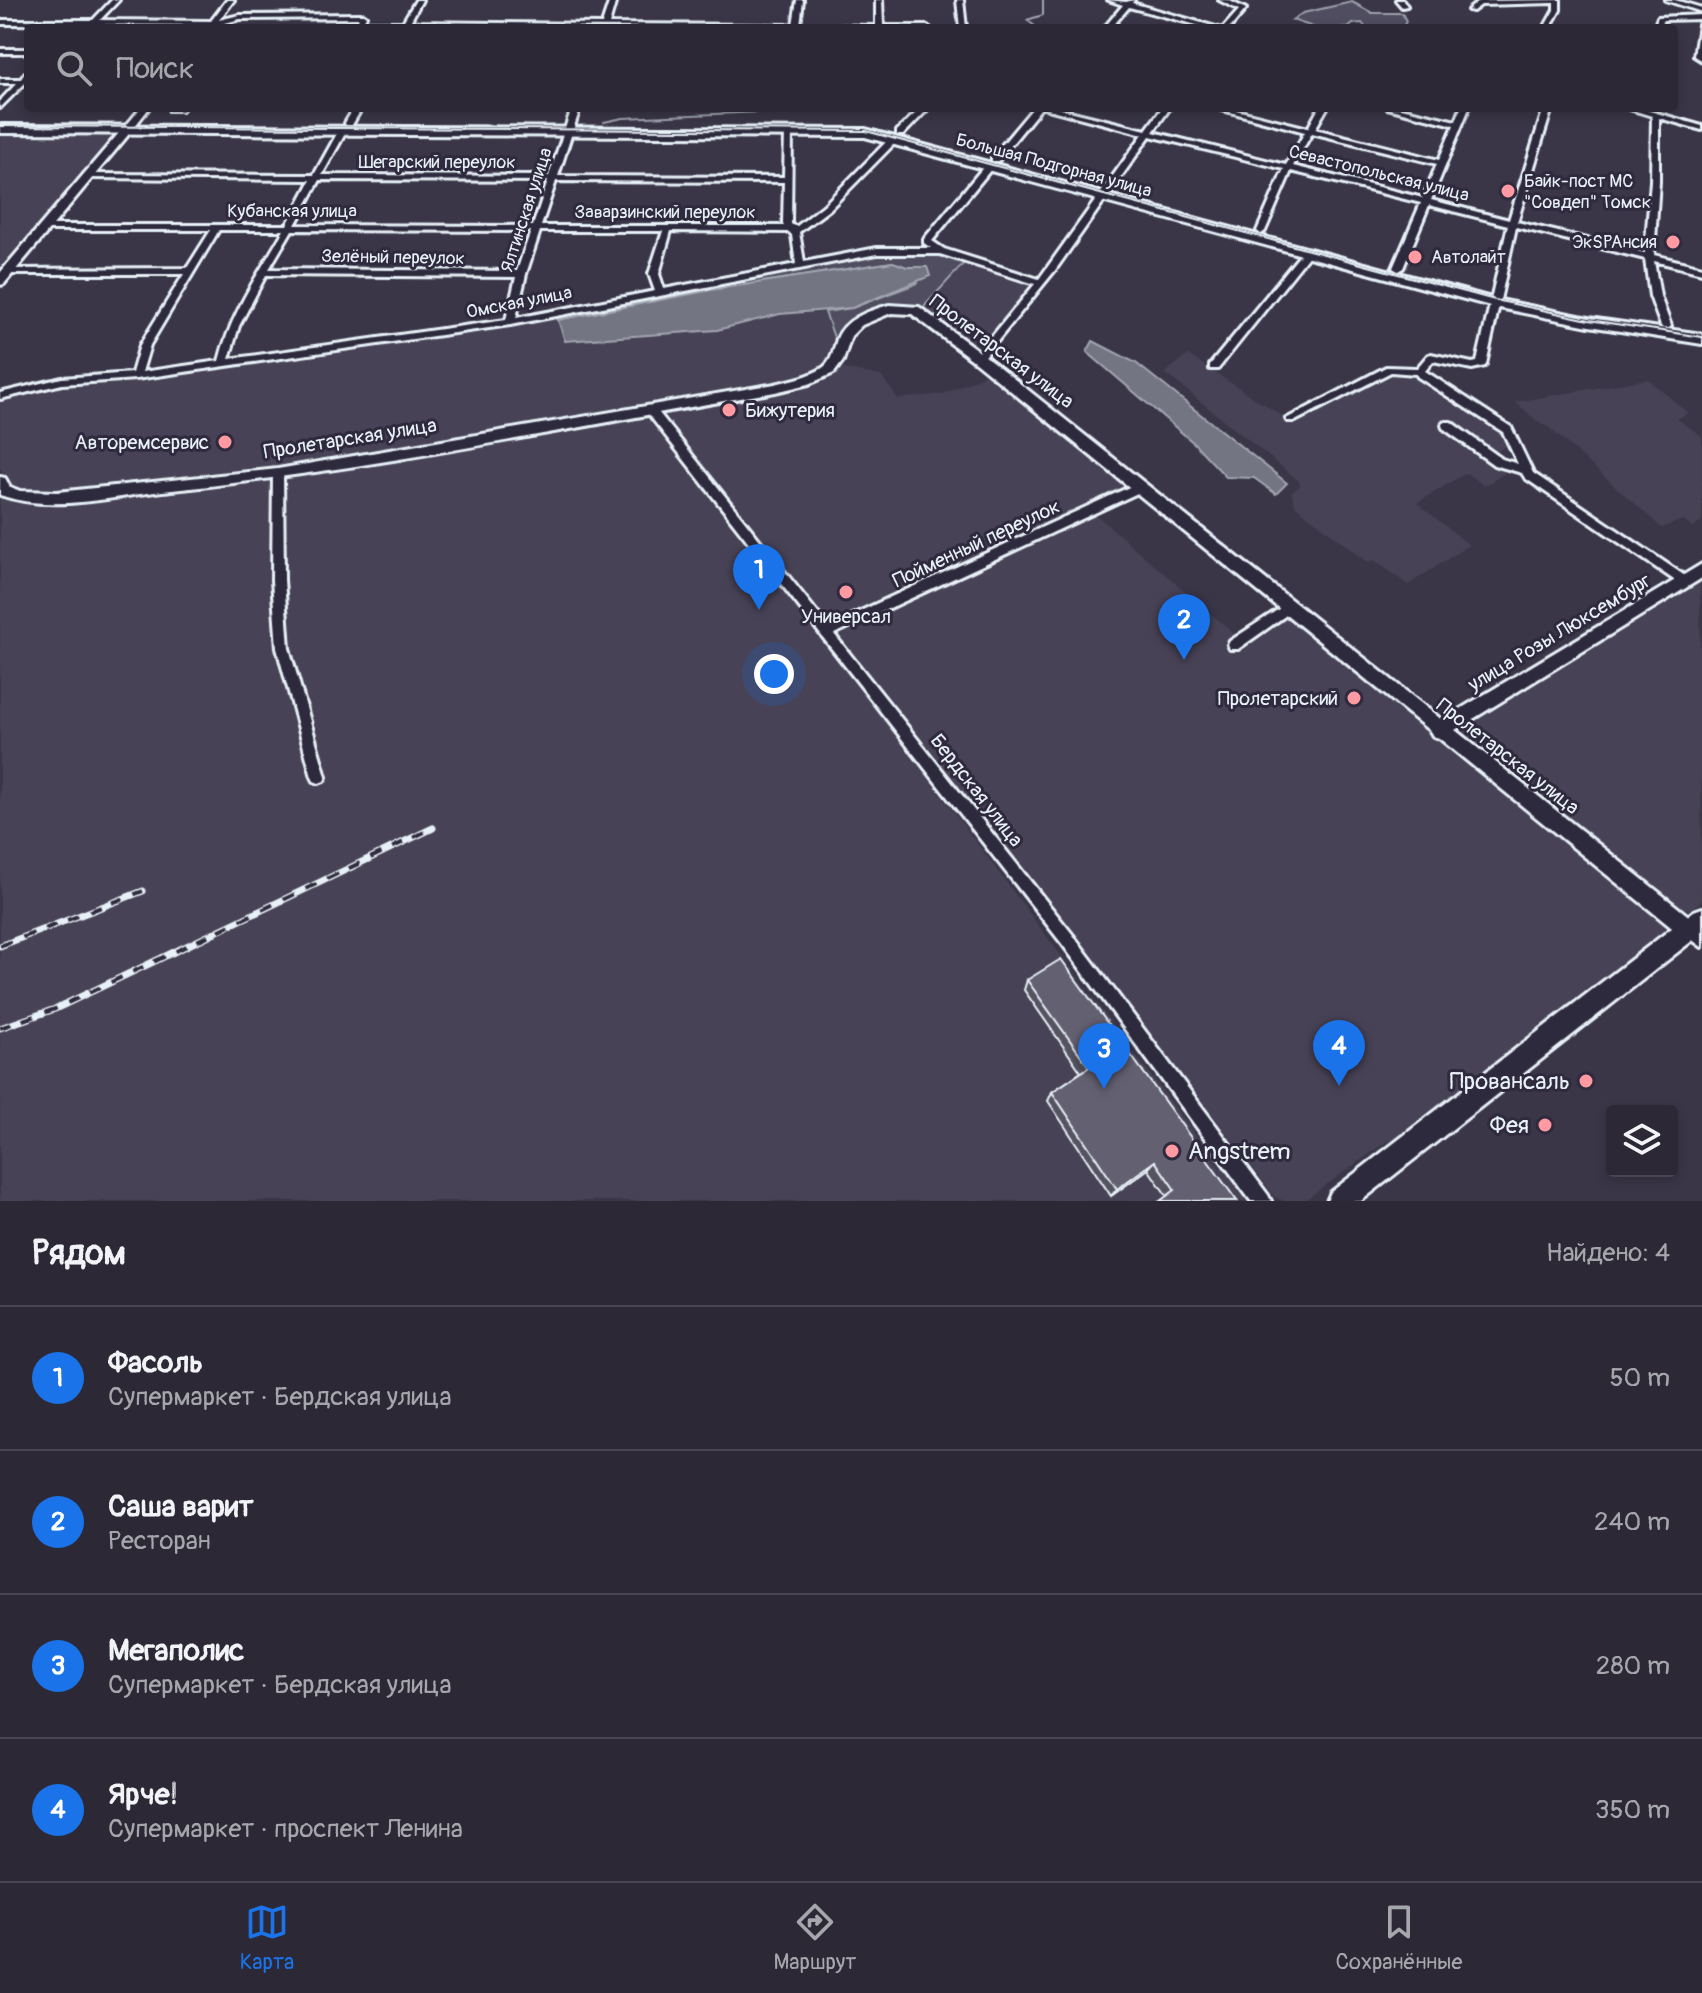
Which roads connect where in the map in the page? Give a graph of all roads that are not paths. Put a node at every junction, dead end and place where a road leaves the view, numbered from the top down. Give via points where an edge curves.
1 (116, 0) edge
2 (231, 0) edge
3 (419, 0) edge
4 (613, 0) edge
5 (800, 0) edge
6 (879, 0) edge
7 (960, 0) edge
8 (1111, 0) edge
9 (1222, 0) edge
10 (1668, 0) edge
11 (1556, 1) edge
12 (1129, 2) edge
13 (1471, 10) dead end
14 (1702, 10) edge
15 (1702, 17) edge
16 (0, 22) edge
17 (94, 23) junction
18 (39, 24) edge
19 (89, 24) edge
20 (133, 24) edge
21 (213, 24) edge
22 (217, 24) edge
23 (359, 24) edge
24 (405, 24) edge
25 (605, 24) edge
26 (797, 24) edge
27 (880, 24) edge
28 (963, 24) edge
29 (1110, 24) edge
30 (1203, 24) edge
31 (1230, 24) edge
32 (1549, 24) edge
33 (1658, 24) edge
34 (1702, 25) edge
35 (0, 51) edge
36 (24, 51) edge
37 (1702, 59) edge
38 (24, 79) edge
39 (0, 81) edge
40 (24, 81) edge
41 (0, 106) edge
42 (142, 112) edge
43 (355, 112) edge
44 (575, 112) edge
45 (921, 112) edge
46 (1034, 112) edge
47 (1064, 112) edge
48 (1163, 112) edge
49 (1235, 112) edge
50 (1321, 112) edge
51 (1408, 112) edge
52 (1464, 112) edge
53 (1547, 112) edge
54 (1641, 112) edge
55 (1655, 117) junction
56 (0, 122) edge
57 (1459, 124) junction
58 (130, 126) junction
59 (346, 127) junction
60 (570, 127) junction
61 (1702, 128) edge
62 (0, 129) edge
63 (1311, 131) junction
64 (789, 132) junction
65 (1148, 133) junction
66 (896, 136) junction
67 (992, 163) junction
68 (1442, 163) junction
69 (1289, 167) junction
70 (87, 176) junction
71 (316, 177) junction
72 (554, 178) junction
73 (786, 180) junction
74 (1107, 194) junction
75 (1426, 201) junction
76 (1513, 222) junction
77 (291, 226) junction
78 (538, 226) junction
79 (45, 227) junction
80 (217, 227) junction
81 (668, 228) junction
82 (791, 229) junction
83 (1261, 231) junction
84 (927, 241) junction
85 (898, 249) junction
86 (941, 251) junction
87 (1307, 252) junction
88 (1652, 257) junction
89 (800, 263) junction
90 (1398, 268) junction
91 (1702, 270) edge
92 (189, 271) junction
93 (264, 272) junction
94 (521, 274) junction
95 (4, 276) edge
96 (1040, 282) junction
97 (660, 291) junction
98 (1495, 298) junction
99 (510, 322) junction
100 (1666, 326) junction
101 (1702, 331) edge
102 (1702, 339) edge
103 (979, 358) junction
104 (223, 364) junction
105 (1214, 367) dead end
106 (1420, 371) junction
107 (136, 376) junction
108 (0, 396) edge
109 (651, 410) junction
110 (1291, 419) dead end
111 (1447, 425) dead end
112 (1527, 470) junction
113 (278, 474) junction
114 (0, 482) edge
115 (1140, 487) junction
116 (1702, 570) edge
117 (1684, 581) junction
118 (1288, 608) junction
119 (827, 632) junction
120 (1234, 645) dead end
121 (1439, 731) junction
122 (319, 777) dead end
123 (1698, 930) edge
124 (1262, 1201) edge
125 (1340, 1201) edge

1 - 17 street
2 - 21 street
3 - 24 street
4 - 25 street
5 - 26 street
6 - 27 street
7 - 28 street
8 - 12 street
9 - 31 street via 1243,9
10 - 14 street
11 - 13 street via 1479,3
11 - 32 street
12 - 29 street
12 - 30 street
15 - 33 street via 1660,18
16 - 18 street
17 - 19 street
17 - 20 street
22 - 23 street via 240,17 363,16
34 - 37 street
35 - 36 street
38 - 39 street
40 - 41 street
42 - 58 street
43 - 59 street
44 - 60 street, Ялтинская улица
45 - 66 street
46 - 67 street
47 - 65 street, Севастопольская улица
48 - 65 street
49 - 63 street
50 - 63 street
51 - 57 street
52 - 57 street
53 - 76 street
54 - 55 street
55 - 61 street
55 - 88 street
56 - 58 main road, Большая Подгорная улица
57 - 68 street
58 - 59 main road, Большая Подгорная улица
58 - 62 main road, Большая Подгорная улица
58 - 70 street
59 - 60 main road, Большая Подгорная улица
59 - 71 street
60 - 64 main road, Большая Подгорная улица
60 - 66 main road, Большая Подгорная улица via 849,125
60 - 72 street, Ялтинская улица
63 - 68 street
63 - 69 street
64 - 66 main road, Большая Подгорная улица
64 - 73 street
65 - 69 street, Севастопольская улица
65 - 74 street
66 - 67 main road, Большая Подгорная улица
66 - 82 street via 827,207 799,229
67 - 74 main road, Большая Подгорная улица
67 - 84 street
68 - 75 street
69 - 75 street, Севастопольская улица
69 - 83 street
70 - 71 street, Шегарский переулок
70 - 79 street
71 - 72 street, Шегарский переулок
71 - 77 street
72 - 73 street, Шегарский переулок
72 - 78 street, Ялтинская улица
73 - 82 street
74 - 83 main road, Большая Подгорная улица
74 - 87 main road, Большая Подгорная улица
74 - 96 street
75 - 76 street, Севастопольская улица
75 - 90 street
76 - 88 street, Севастопольская улица
76 - 98 street
77 - 78 street, Кубанская улица
77 - 80 street, Кубанская улица
77 - 93 street
78 - 81 street, Заварзинский переулок
78 - 94 street, Ялтинская улица
79 - 80 street, Кубанская улица
79 - 95 street
80 - 92 street
81 - 82 street, Заварзинский переулок
81 - 97 street via 654,274
82 - 89 street
83 - 90 main road, Большая Подгорная улица
84 - 85 street
84 - 86 street
85 - 86 street, Омская улица
85 - 89 street, Омская улица
86 - 96 street, Омская улица
87 - 98 main road, Большая Подгорная улица
87 - 105 street
88 - 91 street, Севастопольская улица
88 - 100 street via 1655,296
89 - 97 street, Омская улица
90 - 98 main road, Большая Подгорная улица
92 - 95 street
92 - 107 street via 145,345
93 - 94 street, Зелёный переулок
93 - 104 street via 229,334
94 - 99 street, Ялтинская улица
96 - 103 street
97 - 99 street, Омская улица
98 - 100 main road, Большая Подгорная улица
98 - 102 main road, Большая Подгорная улица via 1589,322
98 - 106 street via 1481,364 1431,357
99 - 104 street, Омская улица
100 - 101 main road, Большая Подгорная улица
103 - 109 street, Пролетарская улица via 915,310 889,309 857,322 845,335 836,361 816,377
103 - 115 street, Пролетарская улица
104 - 107 street, Омская улица
106 - 110 street via 1390,369
106 - 112 street via 1507,430
107 - 108 street, Омская улица via 62,381
109 - 113 street, Пролетарская улица
109 - 119 street, Бердская улица
111 - 112 street via 1498,462
112 - 117 street
113 - 114 street, Пролетарская улица via 57,497 19,496 5,491
113 - 122 street via 283,648
115 - 118 street, Пролетарская улица
115 - 119 street, Пойменный переулок
116 - 117 street, улица Розы Люксембург
117 - 121 street, улица Розы Люксембург
118 - 120 street
118 - 121 street, Пролетарская улица
119 - 124 street, Бердская улица via 1068,940
121 - 123 street, Пролетарская улица
123 - 125 main road

